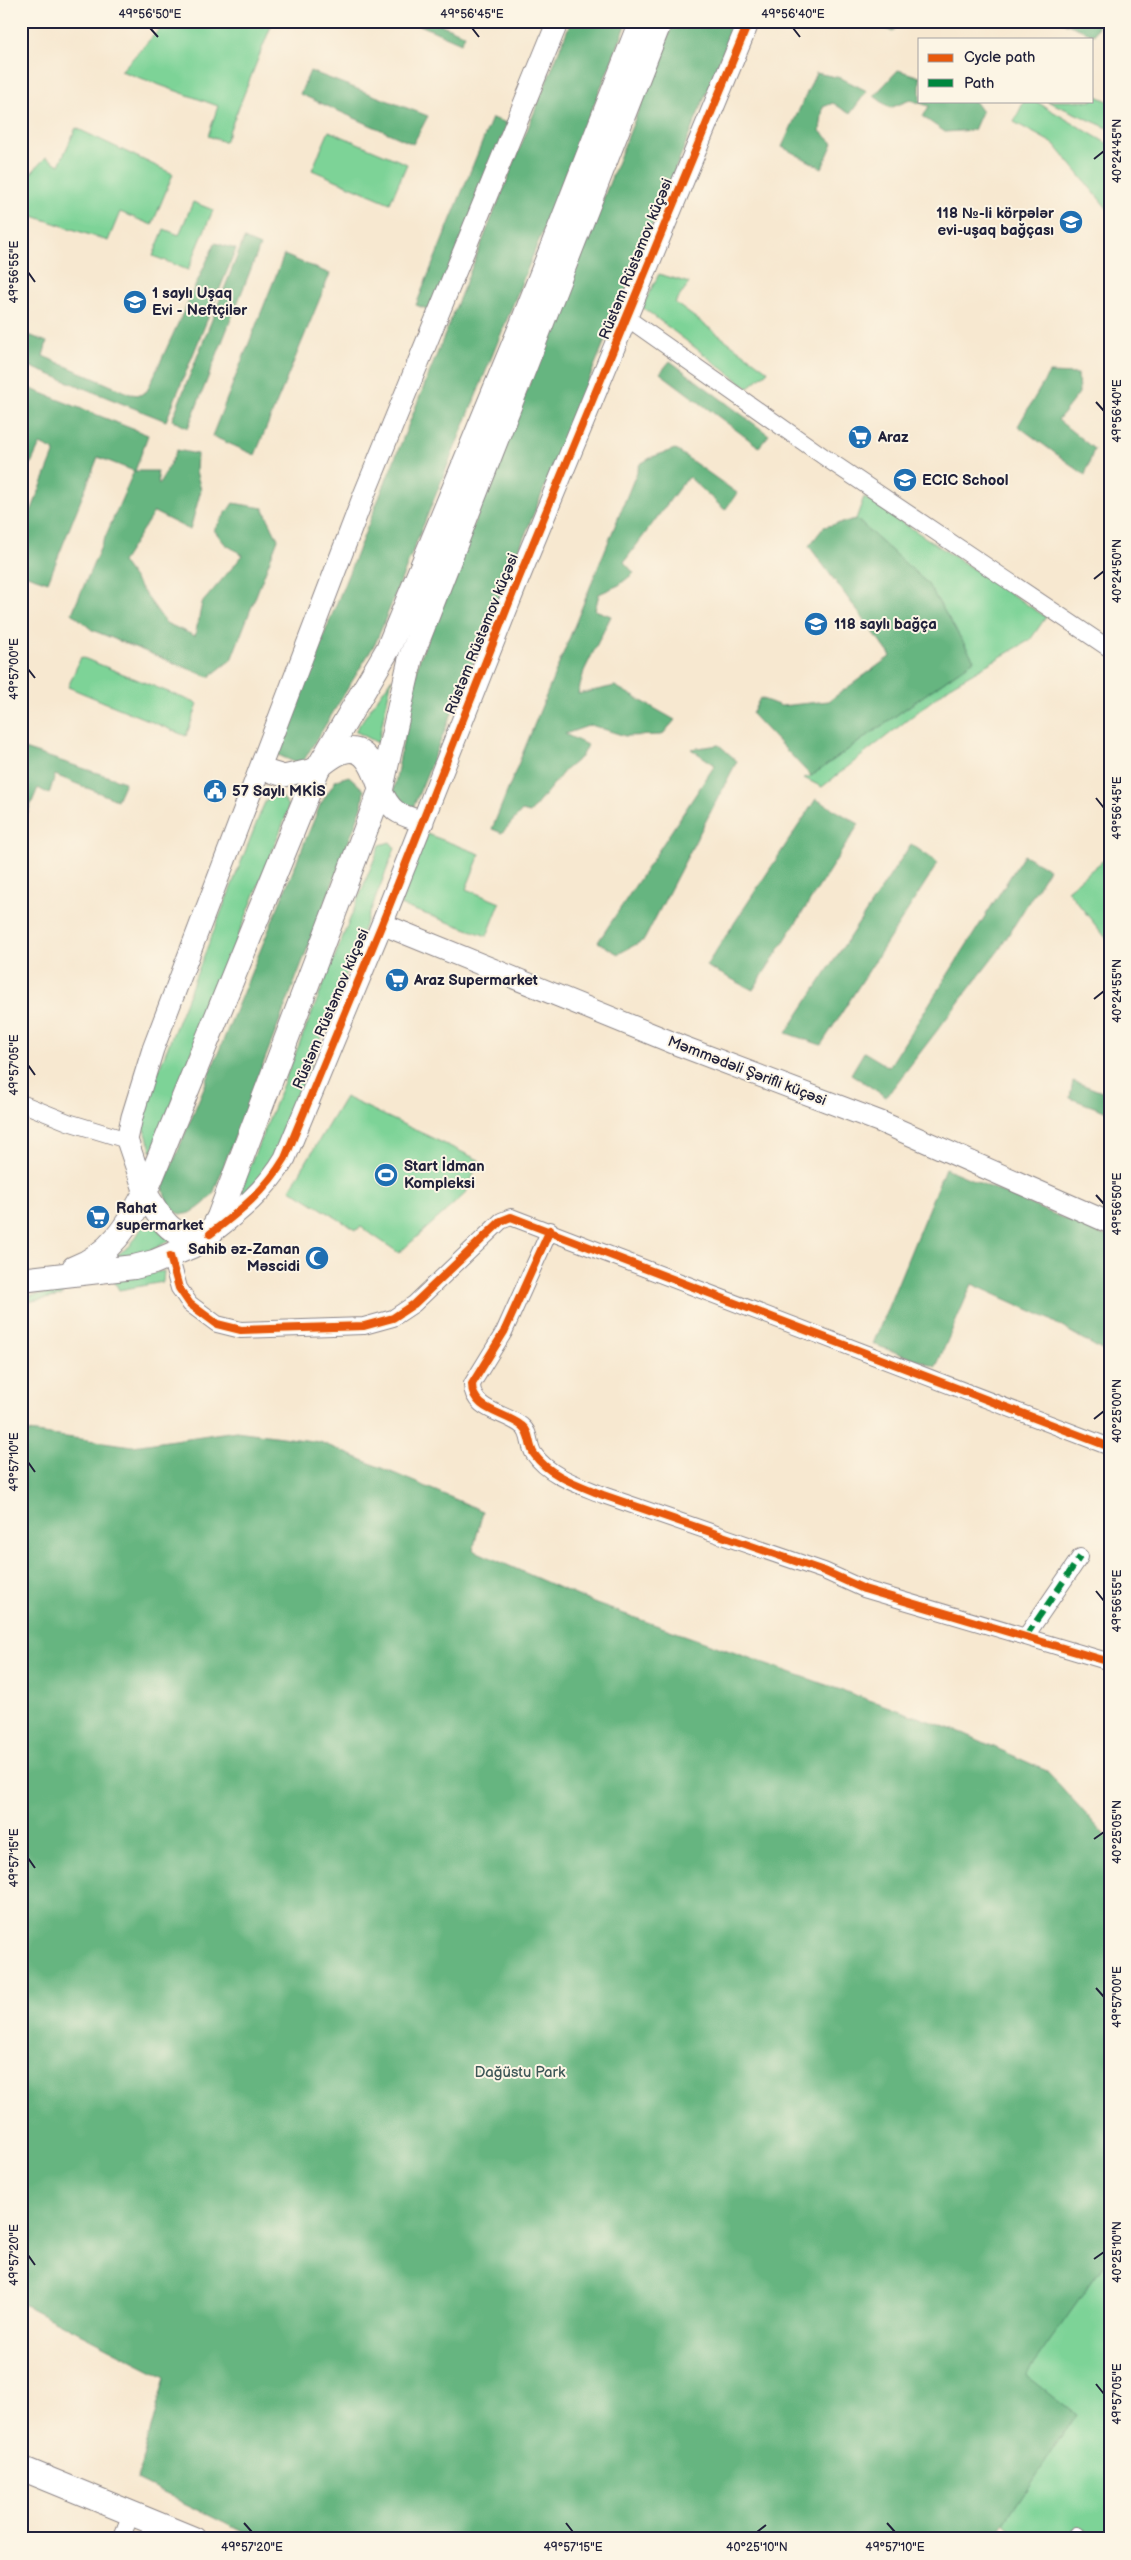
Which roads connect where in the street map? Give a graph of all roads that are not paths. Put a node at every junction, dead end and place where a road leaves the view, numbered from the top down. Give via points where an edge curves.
1 (558, 21) edge
2 (640, 21) edge
3 (660, 21) edge
4 (749, 21) edge
5 (627, 318) junction
6 (1110, 649) edge
7 (318, 768) junction
8 (261, 770) junction
9 (381, 789) junction
10 (423, 822) junction
11 (382, 924) junction
12 (21, 1103) edge
13 (127, 1140) junction
14 (145, 1193) junction
15 (1110, 1223) edge
16 (550, 1230) junction
17 (210, 1234) junction
18 (162, 1259) junction
19 (59, 1274) junction
20 (21, 1280) edge
21 (1110, 1447) edge
22 (1080, 1557) dead end
23 (1026, 1636) junction
24 (1110, 1662) edge
25 (21, 2468) edge
26 (131, 2514) junction
27 (121, 2539) edge
28 (194, 2539) edge

1 - 8 street via 364,494
2 - 7 main road via 523,322 388,649
3 - 9 main road, Rüstəm Rüstəmov küçəsi via 411,657
4 - 5 street, Rüstəm Rüstəmov küçəsi
5 - 6 street via 830,461
5 - 10 street, Rüstəm Rüstəmov küçəsi via 518,580
7 - 8 street via 284,776
7 - 9 main road via 342,750 356,749 373,764
7 - 14 main road
8 - 13 street via 153,1049
9 - 10 street via 394,812
9 - 17 main road, Rüstəm Rüstəmov küçəsi via 228,1196
10 - 11 street, Rüstəm Rüstəmov küçəsi
11 - 15 street, Məmmədəli Şərifli küçəsi via 681,1046 881,1122
11 - 17 street, Rüstəm Rüstəmov küçəsi via 276,1172 248,1204
12 - 13 street
13 - 14 street
14 - 17 main road via 173,1229 184,1236 193,1238
14 - 19 main road via 114,1242 91,1261
16 - 18 street via 511,1216 501,1221 414,1304 393,1318 364,1326 241,1330 217,1324 190,1304
16 - 21 street
16 - 23 street via 504,1332 472,1384 472,1394 478,1403 527,1432 532,1451 540,1461 567,1480 603,1495 824,1571 864,1588
17 - 18 main road, Rüstəm Rüstəmov küçəsi
18 - 19 main road, Rüstəm Rüstəmov küçəsi via 134,1267
19 - 20 main road
22 - 23 street
23 - 24 street
25 - 26 main road
26 - 27 street
26 - 28 main road

